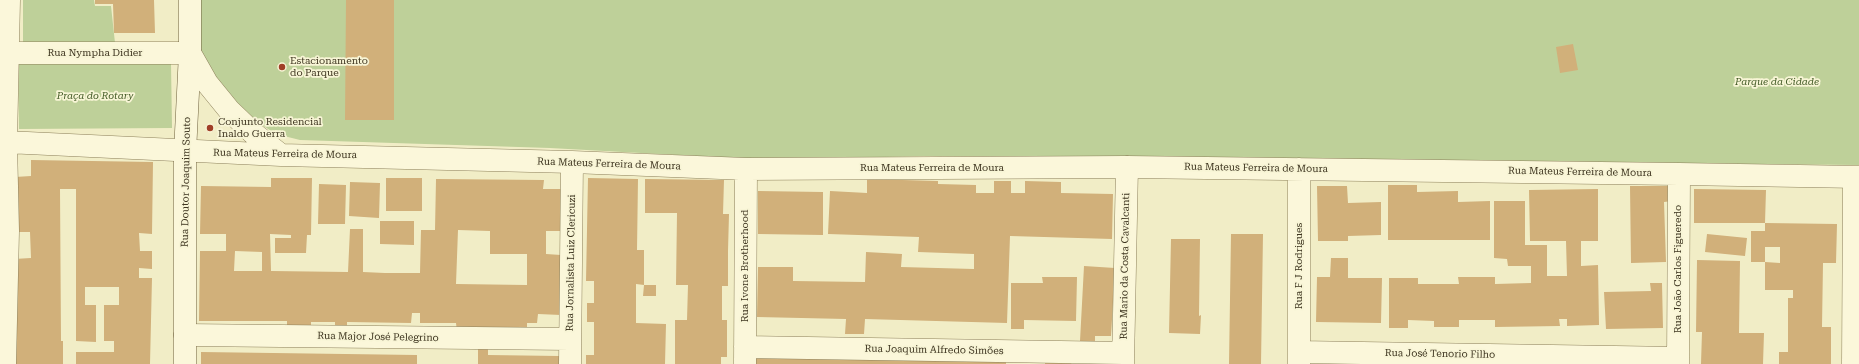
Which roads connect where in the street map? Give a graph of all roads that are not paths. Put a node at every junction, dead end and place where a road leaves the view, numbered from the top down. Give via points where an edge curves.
1 (9, 0) edge
2 (190, 0) edge
3 (4, 53) edge
4 (190, 54) junction
5 (6, 142) junction
6 (185, 152) junction
7 (281, 155) junction
8 (572, 162) junction
9 (1127, 167) junction
10 (746, 169) junction
11 (1299, 169) junction
12 (1679, 174) junction
13 (1856, 178) edge
14 (4, 231) edge
15 (185, 335) junction
16 (570, 340) junction
17 (745, 356) edge
18 (1123, 358) edge
19 (1299, 358) edge
20 (1855, 358) edge
21 (1678, 361) edge
22 (5, 364) edge
23 (185, 364) edge
24 (570, 364) edge

1 - 3 street
2 - 4 street, Rua Doutor Joaquim Souto
3 - 4 street, Rua Nympha Didier
3 - 5 street
4 - 6 street, Rua Doutor Joaquim Souto
4 - 7 street via 207,83 229,110 252,133
5 - 6 street, Rua Mateus Ferreira de Moura
5 - 14 street
6 - 7 street, Rua Mateus Ferreira de Moura
6 - 15 street, Rua Doutor Joaquim Souto
7 - 8 street, Rua Mateus Ferreira de Moura
8 - 10 street, Rua Mateus Ferreira de Moura
8 - 16 street, Rua Jornalista Luiz Clericuzi
9 - 10 street, Rua Mateus Ferreira de Moura
9 - 11 street, Rua Mateus Ferreira de Moura
9 - 18 street, Rua Mario da Costa Cavalcanti
10 - 17 street, Rua Ivone Brotherhood
11 - 12 street, Rua Mateus Ferreira de Moura
11 - 19 street, Rua F J Rodrigues
12 - 13 street, Rua Mateus Ferreira de Moura
12 - 21 street, Rua João Carlos Figueredo
13 - 20 street
14 - 22 street
15 - 16 street, Rua Major José Pelegrino
15 - 23 street, Rua Doutor Joaquim Souto
16 - 24 street, Rua Jornalista Luiz Clericuzi
17 - 18 street, Rua Joaquim Alfredo Simões
19 - 21 street, Rua José Tenorio Filho

